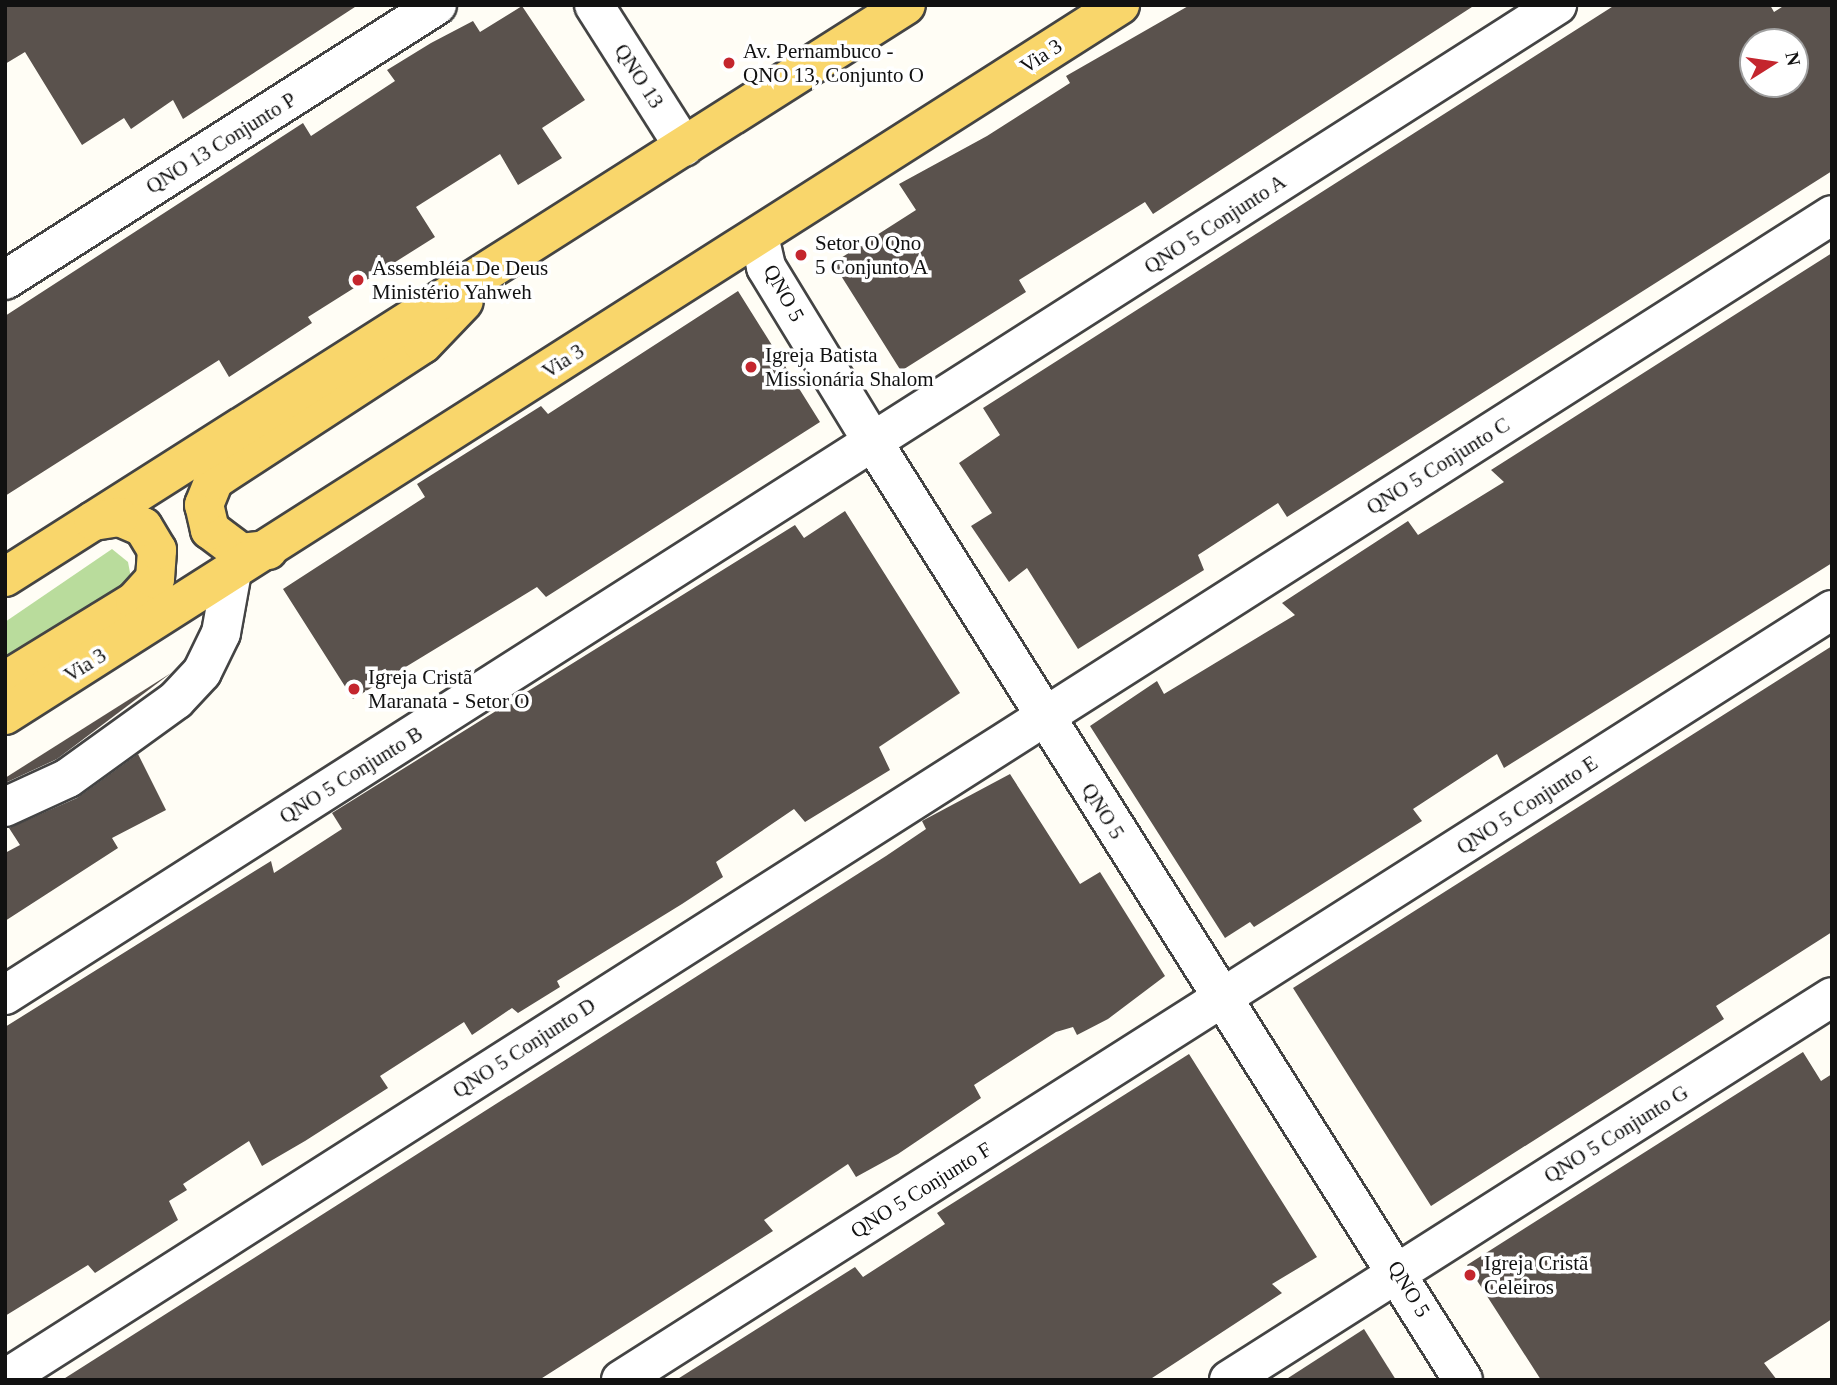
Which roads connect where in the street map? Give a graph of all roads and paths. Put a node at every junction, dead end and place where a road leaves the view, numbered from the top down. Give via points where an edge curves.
1 (437, 5) edge
2 (594, 5) edge
3 (906, 5) edge
4 (1094, 5) edge
5 (1120, 5) edge
6 (1557, 5) edge
7 (1018, 71) junction
8 (684, 147) junction
9 (1832, 215) edge
10 (759, 236) junction
11 (507, 256) junction
12 (5, 280) edge
13 (873, 442) junction
14 (93, 521) junction
15 (268, 550) junction
16 (232, 572) junction
17 (5, 577) edge
18 (1832, 610) edge
19 (5, 681) edge
20 (5, 715) edge
21 (1043, 716) junction
22 (5, 807) edge
23 (5, 995) edge
24 (1832, 997) edge
25 (1222, 1000) junction
26 (1400, 1271) junction
27 (5, 1379) edge
28 (621, 1380) edge
29 (1229, 1380) edge
30 (1463, 1380) edge

1 - 12 street, QNO 13 Conjunto P
2 - 8 street, QNO 13
3 - 8 main road
4 - 7 main road
5 - 7 main road, Via 3
6 - 13 street, QNO 5 Conjunto A
7 - 10 main road, Via 3
8 - 11 main road
9 - 21 street, QNO 5 Conjunto C
10 - 13 street, QNO 5 via 766,267
10 - 15 main road, Via 3
11 - 14 main road
11 - 15 main road via 422,344 214,480 204,505 210,530 241,553
13 - 21 street, QNO 5
13 - 23 street, QNO 5 Conjunto B
14 - 17 main road
14 - 19 main road via 119,517 142,527 157,550 155,579 135,601
15 - 16 main road, Via 3
16 - 20 main road, Via 3
16 - 22 street via 221,632 202,673 176,700 68,778
18 - 25 street, QNO 5 Conjunto E
21 - 25 street, QNO 5
21 - 27 street, QNO 5 Conjunto D
24 - 26 street, QNO 5 Conjunto G
25 - 26 street, QNO 5
25 - 28 street, QNO 5 Conjunto F
26 - 29 street, QNO 5 Conjunto G
26 - 30 street, QNO 5

